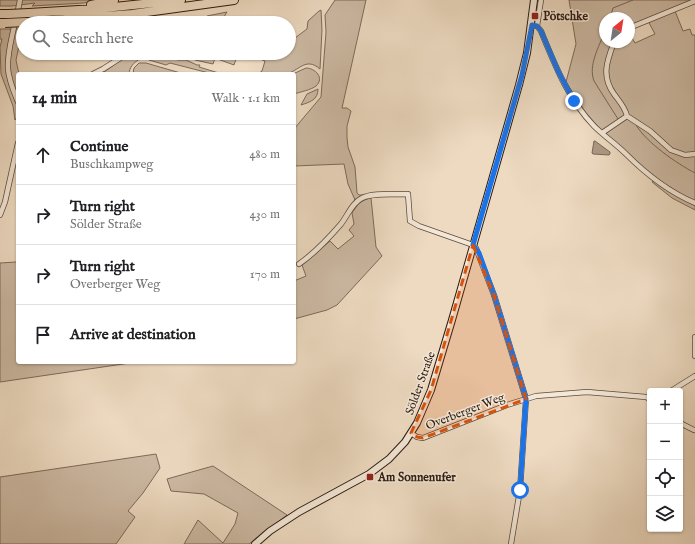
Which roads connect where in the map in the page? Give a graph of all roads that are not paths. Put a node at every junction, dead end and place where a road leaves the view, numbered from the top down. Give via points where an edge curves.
1 (114, 0) edge
2 (181, 0) edge
3 (234, 0) edge
4 (534, 0) edge
5 (541, 0) edge
6 (695, 1) edge
7 (19, 3) edge
8 (74, 15) junction
9 (17, 16) edge
10 (67, 16) edge
11 (77, 16) edge
12 (3, 18) edge
13 (16, 19) edge
14 (16, 20) edge
15 (635, 25) edge
16 (534, 26) junction
17 (612, 48) edge
18 (118, 60) edge
19 (98, 72) edge
20 (16, 96) edge
21 (627, 116) junction
22 (602, 134) junction
23 (16, 152) edge
24 (695, 154) edge
25 (695, 203) edge
26 (0, 215) edge
27 (473, 245) junction
28 (299, 264) dead end
29 (695, 337) edge
30 (695, 356) edge
31 (695, 376) edge
32 (675, 388) edge
33 (647, 397) edge
34 (526, 399) junction
35 (682, 424) edge
36 (695, 429) edge
37 (411, 433) junction
38 (255, 544) edge
39 (511, 544) edge

1 - 8 highway via 87,6
2 - 8 highway
3 - 8 highway via 162,11
4 - 16 main road, Sölder Straße
5 - 16 street
6 - 15 street
7 - 9 street
8 - 10 highway, bridge
8 - 11 highway
8 - 12 highway, bridge via 29,13
12 - 14 highway, bridge
13 - 20 street via 8,70
16 - 22 street via 541,31 565,86 583,114
16 - 27 main road, Sölder Straße
17 - 21 street via 606,69 607,80 626,110
18 - 19 street
21 - 22 street
21 - 24 street via 650,131 671,150
22 - 25 street via 648,174 673,192
23 - 26 street
27 - 28 street via 410,221 408,194 373,195 356,203 329,238
27 - 34 street via 479,253 494,295
27 - 37 main road, Sölder Straße via 431,390
29 - 30 street
31 - 32 street
33 - 34 street, Overberger Weg via 587,392
34 - 37 street, Overberger Weg via 423,438
34 - 39 street via 520,490
35 - 36 street
37 - 38 main road, Sölder Straße via 389,459 369,474 299,512

